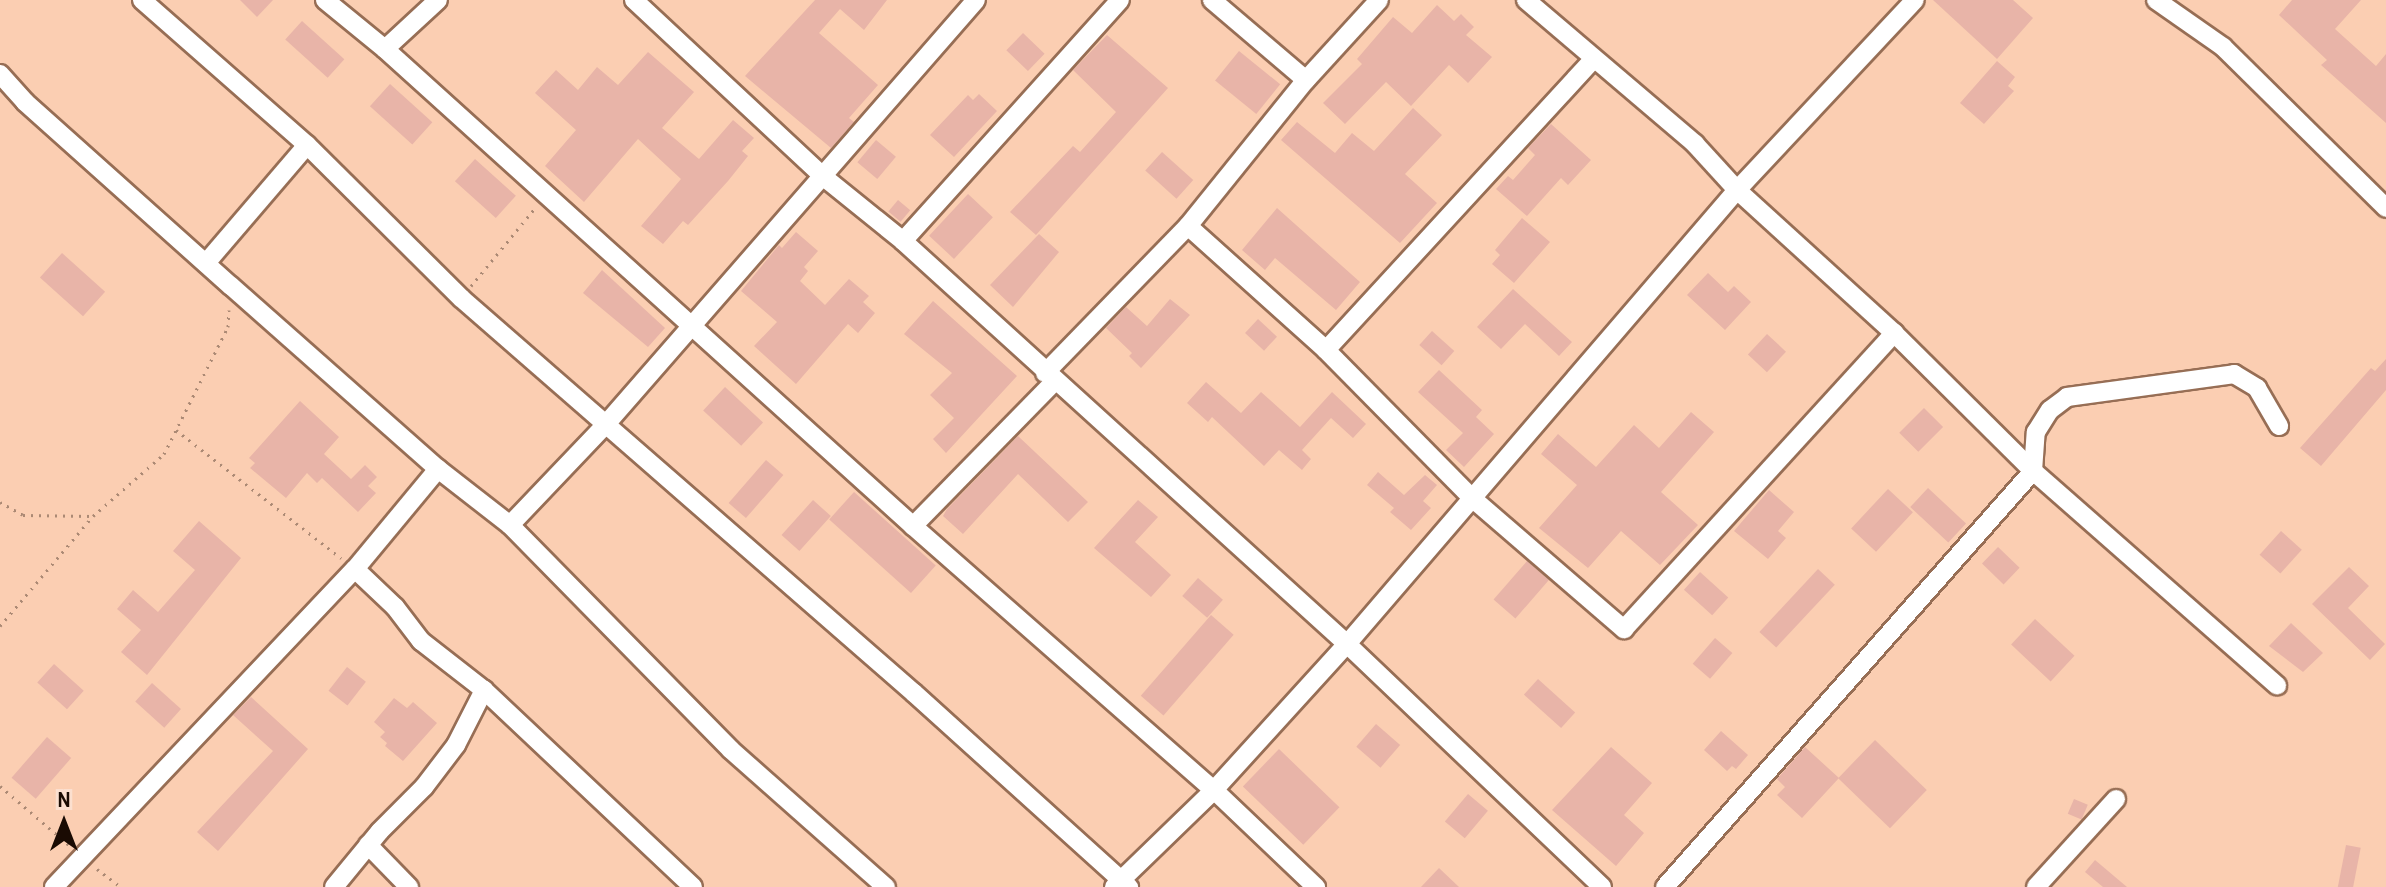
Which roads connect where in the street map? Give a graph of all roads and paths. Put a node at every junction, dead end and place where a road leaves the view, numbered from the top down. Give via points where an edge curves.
1 (142, 0) edge
2 (325, 0) edge
3 (438, 0) edge
4 (634, 0) edge
5 (976, 0) edge
6 (1120, 0) edge
7 (1212, 0) edge
8 (1379, 0) edge
9 (1526, 0) edge
10 (1915, 0) edge
11 (2156, 0) edge
12 (385, 49) junction
13 (1593, 60) junction
14 (0, 74) edge
15 (1306, 80) junction
16 (307, 145) junction
17 (825, 178) junction
18 (1737, 190) junction
19 (546, 195) junction
20 (2386, 208) edge
21 (1188, 226) junction
22 (903, 241) junction
23 (206, 263) junction
24 (231, 286) junction
25 (461, 298) junction
26 (691, 325) junction
27 (1894, 333) junction
28 (1326, 350) junction
29 (1050, 377) junction
30 (607, 423) junction
31 (2279, 426) dead end
32 (176, 430) junction
33 (438, 469) junction
34 (2033, 471) junction
35 (1472, 498) junction
36 (0, 502) edge
37 (93, 516) junction
38 (510, 525) junction
39 (913, 526) junction
40 (355, 569) junction
41 (0, 626) edge
42 (1347, 644) junction
43 (2277, 685) dead end
44 (484, 690) junction
45 (0, 786) edge
46 (1214, 790) junction
47 (2116, 799) dead end
48 (368, 845) junction
49 (83, 857) junction
50 (1121, 885) edge
51 (54, 887) edge
52 (121, 887) edge
53 (334, 887) edge
54 (409, 887) edge
55 (693, 887) edge
56 (886, 887) edge
57 (1316, 887) edge
58 (1602, 887) edge
59 (1665, 887) edge
60 (2036, 887) edge

1 - 16 street
2 - 12 street
3 - 12 street
4 - 17 street
5 - 17 street
6 - 22 street
7 - 15 street
8 - 15 street
9 - 13 street
10 - 18 street
11 - 20 street via 2223,47
12 - 19 street
13 - 18 street via 1695,144
13 - 28 street
14 - 23 street
15 - 21 street
16 - 23 street
16 - 25 street
17 - 22 street
17 - 26 street
18 - 27 street
18 - 35 street
19 - 25 path
19 - 26 street
21 - 28 street
21 - 29 street
22 - 29 street
23 - 24 street
24 - 32 path via 228,327
24 - 33 street
25 - 30 street
26 - 30 street
26 - 39 street
27 - 34 street
27 - 35 street via 1624,629
28 - 35 street
29 - 39 street
29 - 42 street
30 - 38 street
30 - 50 street
31 - 34 street via 2257,388 2234,374 2067,397 2050,410 2036,432
32 - 37 path via 164,454
32 - 40 path
33 - 38 street
33 - 40 street
34 - 43 street
34 - 59 street
35 - 42 street
36 - 37 path via 23,515
37 - 41 path
38 - 56 street via 731,750
39 - 46 street
40 - 44 street via 421,641
40 - 49 street
42 - 46 street
42 - 58 street
44 - 48 street via 456,745
44 - 55 street
45 - 49 path
46 - 50 street
46 - 57 street
47 - 60 street
48 - 53 street
48 - 54 street
49 - 51 street
49 - 52 path

